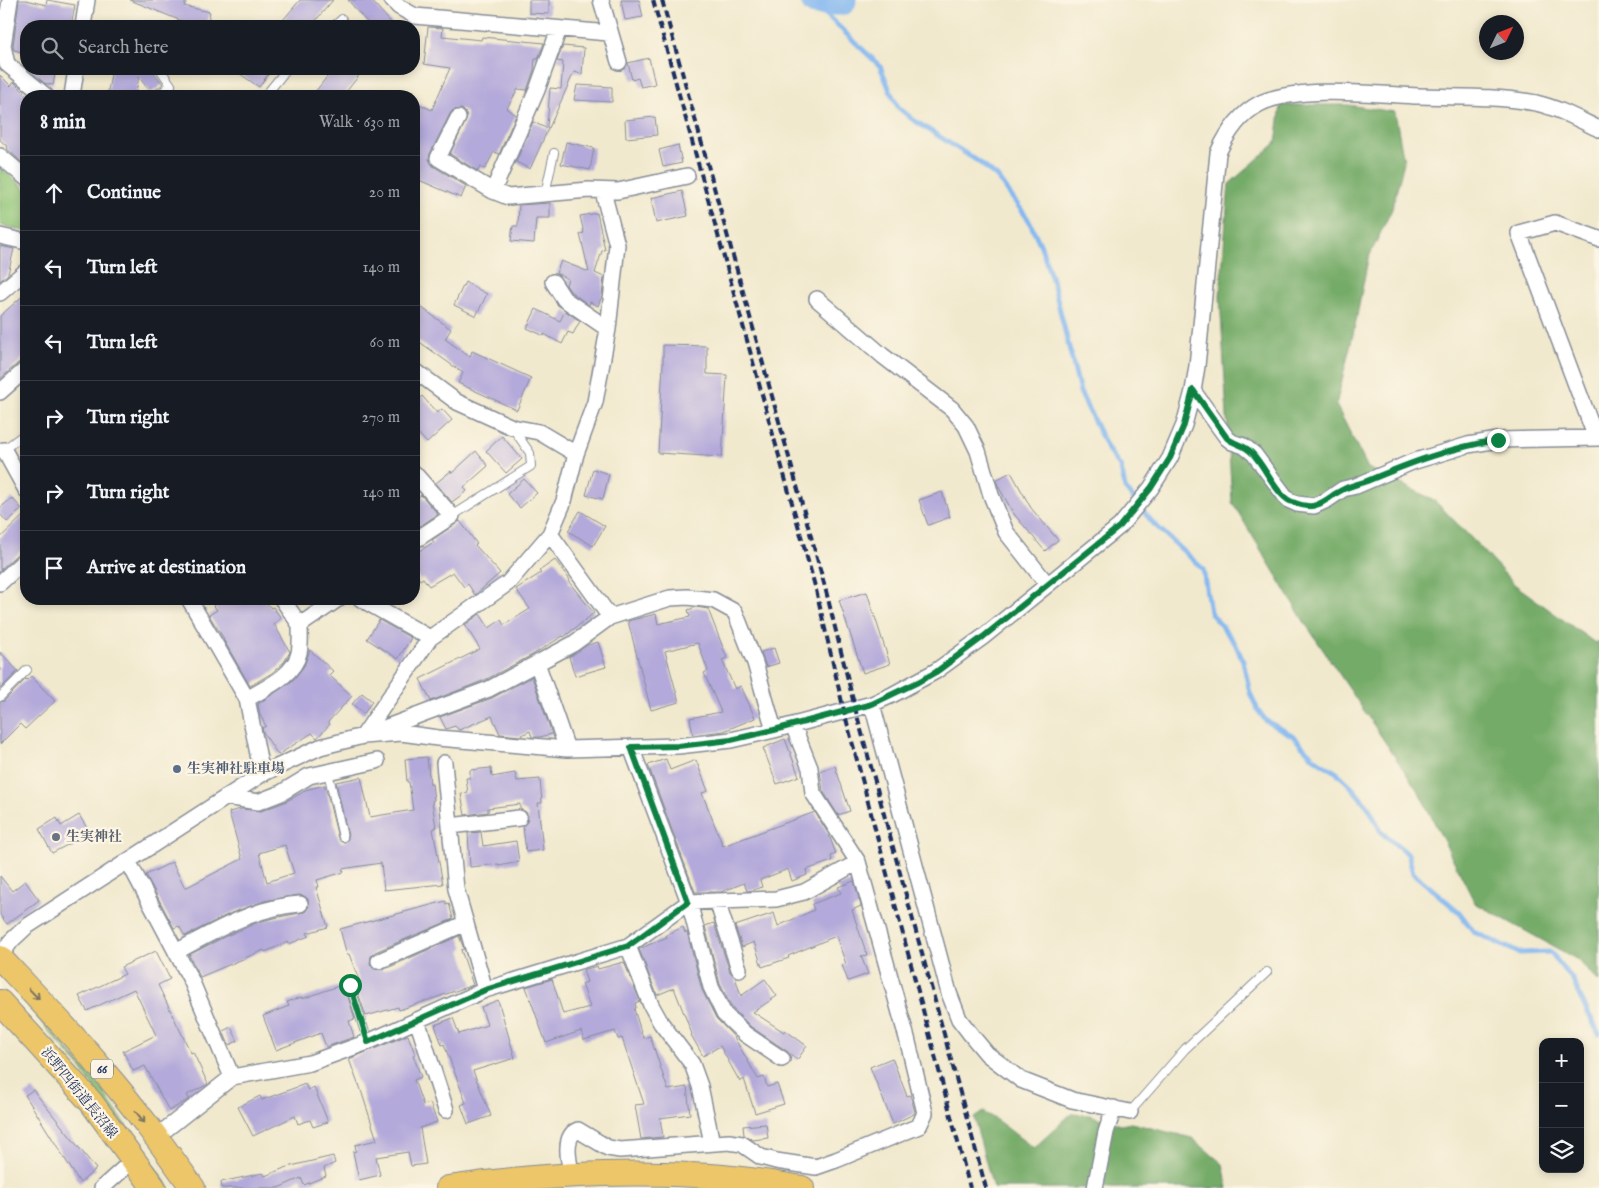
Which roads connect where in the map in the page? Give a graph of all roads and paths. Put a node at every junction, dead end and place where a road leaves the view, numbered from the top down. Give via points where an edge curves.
1 (10, 0) edge
2 (87, 0) edge
3 (392, 0) edge
4 (601, 0) edge
5 (84, 20) edge
6 (559, 29) junction
7 (609, 32) junction
8 (619, 62) dead end
9 (20, 75) edge
10 (20, 75) edge
11 (75, 75) edge
12 (164, 75) edge
13 (282, 75) edge
14 (39, 90) edge
15 (73, 90) edge
16 (165, 90) edge
17 (270, 90) edge
18 (458, 118) dead end
19 (1599, 129) edge
20 (554, 152) dead end
21 (0, 156) edge
22 (20, 173) edge
23 (687, 176) dead end
24 (493, 191) junction
25 (603, 192) junction
26 (545, 194) junction
27 (0, 236) edge
28 (1599, 239) edge
29 (20, 241) edge
30 (20, 276) edge
31 (553, 282) dead end
32 (0, 293) edge
33 (817, 299) dead end
34 (608, 329) junction
35 (20, 374) edge
36 (420, 374) edge
37 (1193, 390) junction
38 (0, 392) edge
39 (512, 427) junction
40 (20, 438) edge
41 (1597, 438) edge
42 (2, 452) edge
43 (576, 454) junction
44 (20, 480) edge
45 (420, 480) edge
46 (452, 516) junction
47 (550, 534) junction
48 (420, 537) edge
49 (20, 565) edge
50 (0, 583) edge
51 (1047, 584) junction
52 (192, 605) edge
53 (286, 605) edge
54 (329, 605) edge
55 (372, 605) edge
56 (610, 617) junction
57 (300, 625) junction
58 (430, 638) junction
59 (537, 663) junction
60 (27, 670) dead end
61 (0, 697) edge
62 (247, 699) junction
63 (872, 704) junction
64 (793, 725) junction
65 (774, 730) junction
66 (363, 736) junction
67 (631, 747) junction
68 (567, 749) junction
69 (377, 761) dead end
70 (444, 763) dead end
71 (328, 772) junction
72 (262, 774) junction
73 (226, 797) junction
74 (519, 818) dead end
75 (450, 826) junction
76 (343, 837) dead end
77 (128, 861) junction
78 (858, 862) junction
79 (717, 901) junction
80 (688, 902) junction
81 (300, 904) dead end
82 (466, 923) junction
83 (628, 946) junction
84 (176, 952) junction
85 (0, 958) edge
86 (379, 961) dead end
87 (739, 969) dead end
88 (1267, 972) dead end
89 (350, 985) dead end
90 (485, 990) junction
91 (0, 1002) edge
92 (417, 1020) junction
93 (368, 1042) junction
94 (782, 1059) dead end
95 (232, 1077) junction
96 (1114, 1108) junction
97 (446, 1110) dead end
98 (1130, 1112) joint
99 (156, 1137) junction
100 (712, 1143) junction
101 (132, 1160) junction
102 (570, 1179) junction
103 (102, 1188) edge
104 (154, 1188) edge
105 (193, 1188) edge
106 (448, 1188) edge
107 (802, 1188) edge
108 (1095, 1188) edge

1 - 10 street via 3,46 7,64
2 - 5 street
3 - 6 street via 415,16
4 - 7 street
6 - 7 street
6 - 24 street via 537,90
7 - 8 street
9 - 14 street
11 - 15 street
12 - 16 lane via 171,85
13 - 17 lane
18 - 24 street via 438,158
19 - 37 street via 1561,110 1500,99 1315,92 1283,95 1258,104 1238,120 1218,152
20 - 26 lane
21 - 22 street
23 - 25 street
24 - 26 street via 508,197
25 - 26 street via 588,190
25 - 34 street via 617,245
27 - 29 street
28 - 41 street via 1555,222 1520,234
30 - 32 street
31 - 34 street via 564,299
33 - 51 street via 952,409 966,426 1006,532
34 - 43 street via 596,402
35 - 38 street
36 - 39 street via 457,402
37 - 41 street via 1227,438 1254,454 1284,496 1297,504 1314,506 1342,489 1468,445 1498,440
37 - 51 street via 1184,425 1170,458 1151,488 1120,526
39 - 43 street via 539,432
39 - 46 lane via 530,452 531,466
40 - 42 lane
42 - 44 street
43 - 47 street via 564,500
45 - 46 street
46 - 48 street
47 - 56 street
47 - 58 street via 508,584
49 - 50 street
51 - 63 street via 936,672
52 - 62 street
53 - 57 street
54 - 57 street
55 - 58 street
56 - 59 street via 573,644
56 - 65 street via 670,598 687,597 713,600 735,612 755,663
57 - 62 street via 299,653 285,675
58 - 66 street
59 - 66 street via 490,689
59 - 68 street
60 - 61 lane
62 - 72 street
63 - 64 street
63 - 96 street via 948,993 959,1018 987,1054 1021,1080 1072,1100
64 - 65 street
64 - 78 street via 810,768 813,793
65 - 67 street via 731,740
66 - 68 street via 401,733
66 - 72 street via 320,747
67 - 68 street
67 - 80 street
69 - 71 street
70 - 75 street
71 - 73 street via 309,776 258,802
71 - 76 lane
72 - 73 street
73 - 77 street
74 - 75 street
75 - 82 street via 456,889
77 - 84 street
77 - 85 street via 26,927
78 - 79 street via 804,892 776,899
78 - 100 street via 925,1113 919,1126 816,1167 761,1157 742,1144
79 - 80 street
79 - 87 street
80 - 83 street
80 - 94 street via 711,987 724,1014 745,1034
81 - 84 street via 282,905 225,924
82 - 86 street
82 - 90 street
83 - 90 street
83 - 100 street via 651,1005 692,1064
84 - 95 street
85 -> 99 main road, 66 via 106,1074
88 - 98 lane via 1184,1049
89 - 93 lane
90 - 92 street
91 - 101 main road, 浜野四街道長沼線 / 66 via 91,1102
92 - 93 street
92 - 97 street
93 - 95 street via 310,1063
95 - 99 street
96 - 98 street
96 - 108 street
99 - 105 main road, 66
100 - 102 street via 620,1150 608,1148 578,1130 569,1137
101 - 103 street
101 - 104 main road, 浜野四街道長沼線 / 66
102 - 106 main road via 538,1177
102 - 107 main road via 662,1174 713,1176

